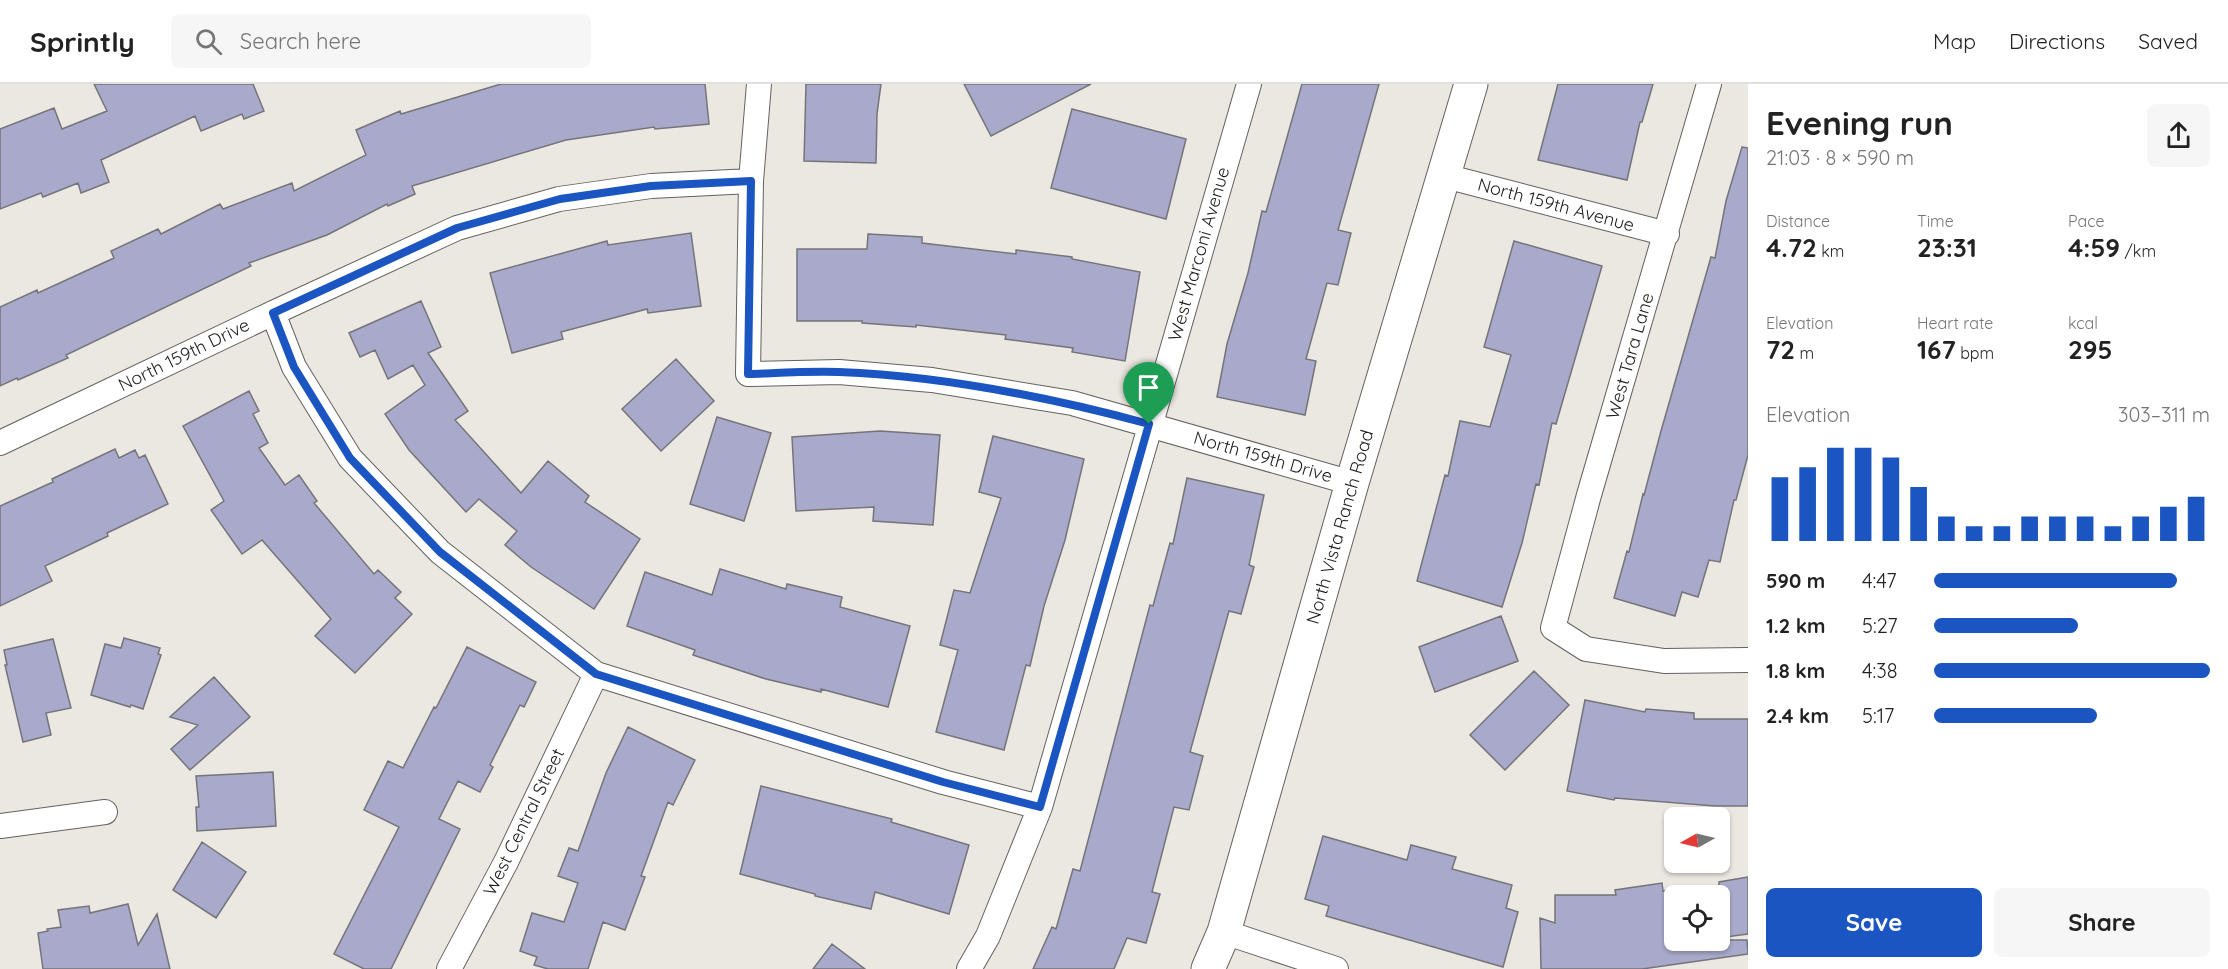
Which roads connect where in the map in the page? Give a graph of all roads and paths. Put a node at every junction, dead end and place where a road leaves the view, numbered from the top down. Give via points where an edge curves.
1 (759, 84) edge
2 (1249, 84) edge
3 (1471, 84) edge
4 (1709, 84) edge
5 (1445, 176) junction
6 (751, 181) junction
7 (1666, 234) junction
8 (273, 313) junction
9 (1149, 424) junction
10 (0, 443) edge
11 (1352, 483) junction
12 (1748, 660) edge
13 (596, 674) junction
14 (1040, 807) junction
15 (105, 812) dead end
16 (0, 826) edge
17 (1224, 932) junction
18 (449, 969) edge
19 (969, 969) edge
20 (1208, 969) edge
21 (1336, 969) edge

1 - 6 street
2 - 9 street, West Marconi Avenue
3 - 5 street, North Vista Ranch Road
4 - 7 street, West Tara Lane
5 - 7 street, North 159th Avenue
5 - 11 street, North Vista Ranch Road
6 - 8 street, North 159th Drive via 651,186 560,199 457,228
6 - 9 street, North 159th Drive via 748,374 839,372 932,380 1072,403
7 - 12 street, West Tara Lane via 1553,628 1586,649 1664,661
8 - 10 street, North 159th Drive
8 - 13 street via 294,367 350,458 440,552
9 - 11 street, North 159th Drive
9 - 14 street, West Marconi Avenue
11 - 17 street, North Vista Ranch Road
13 - 14 street via 943,782
13 - 18 street, West Central Street via 506,862
14 - 19 street, West Marconi Avenue via 988,936
15 - 16 street
17 - 20 street, North Vista Ranch Road
17 - 21 street

